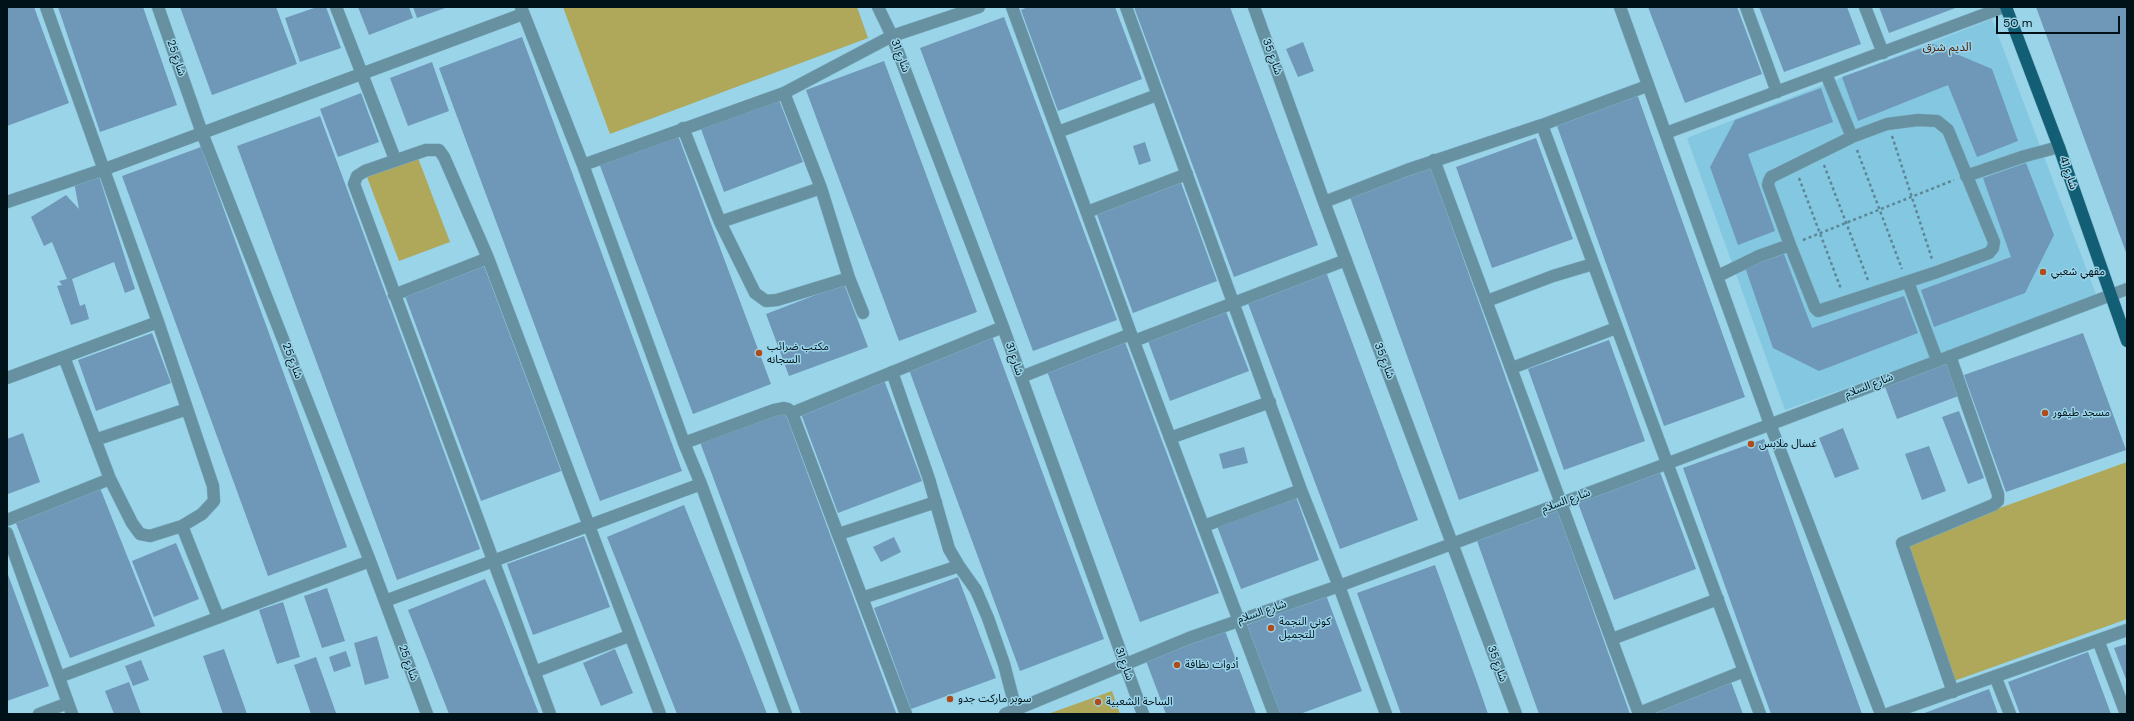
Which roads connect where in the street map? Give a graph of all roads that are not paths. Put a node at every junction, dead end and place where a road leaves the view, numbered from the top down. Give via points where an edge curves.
1 (46, 7) edge
2 (158, 7) edge
3 (336, 7) edge
4 (878, 7) edge
5 (979, 7) edge
6 (1012, 7) edge
7 (1126, 7) edge
8 (1254, 7) edge
9 (1620, 7) edge
10 (1746, 7) edge
11 (1865, 7) edge
12 (2005, 7) edge
13 (522, 11) edge
14 (892, 36) junction
15 (1883, 53) junction
16 (1826, 74) junction
17 (361, 75) junction
18 (1647, 86) junction
19 (1777, 92) junction
20 (784, 93) junction
21 (1157, 95) junction
22 (1542, 125) junction
23 (683, 128) junction
24 (1058, 132) junction
25 (202, 133) junction
26 (1666, 133) junction
27 (1852, 137) junction
28 (2059, 147) junction
29 (395, 159) junction
30 (1434, 160) junction
31 (583, 164) junction
32 (105, 169) junction
33 (1187, 174) junction
34 (1966, 176) junction
35 (820, 188) junction
36 (7, 202) edge
37 (1324, 202) junction
38 (1087, 212) junction
39 (720, 222) junction
40 (1790, 245) junction
41 (488, 258) junction
42 (1346, 260) junction
43 (1593, 264) junction
44 (1718, 276) junction
45 (849, 278) junction
46 (1908, 282) junction
47 (2127, 289) edge
48 (394, 295) junction
49 (2111, 295) junction
50 (1487, 301) junction
51 (1235, 302) junction
52 (863, 313) dead end
53 (158, 322) junction
54 (1003, 327) junction
55 (1616, 328) junction
56 (1132, 338) junction
57 (2127, 341) edge
58 (1950, 356) junction
59 (64, 357) junction
60 (1938, 360) junction
61 (1512, 368) junction
62 (892, 372) junction
63 (1021, 377) junction
64 (7, 378) edge
65 (1270, 402) junction
66 (187, 409) junction
67 (792, 413) junction
68 (1770, 424) junction
69 (1170, 438) junction
70 (95, 440) junction
71 (684, 443) junction
72 (1666, 464) junction
73 (110, 479) junction
74 (701, 484) junction
75 (1301, 490) junction
76 (936, 502) junction
77 (1562, 502) junction
78 (7, 520) edge
79 (182, 526) junction
80 (590, 526) junction
81 (1204, 526) junction
82 (7, 533) edge
83 (839, 534) junction
84 (1452, 544) junction
85 (370, 561) junction
86 (493, 561) junction
87 (958, 566) junction
88 (1339, 586) junction
89 (862, 598) junction
90 (1718, 599) junction
91 (385, 601) junction
92 (218, 617) junction
93 (1239, 620) junction
94 (2127, 630) edge
95 (629, 636) junction
96 (1612, 639) junction
97 (2098, 640) junction
98 (1124, 664) junction
99 (1744, 671) junction
100 (534, 672) junction
101 (1995, 676) junction
102 (59, 677) junction
103 (1953, 692) junction
104 (70, 709) edge
105 (1010, 712) edge
106 (39, 714) edge
107 (427, 714) edge
108 (550, 714) edge
109 (660, 714) edge
110 (786, 714) edge
111 (906, 714) edge
112 (1143, 714) edge
113 (1274, 714) edge
114 (1386, 714) edge
115 (1516, 714) edge
116 (1639, 714) edge
117 (1760, 714) edge
118 (1881, 714) edge
119 (1888, 714) edge
120 (2010, 714) edge
121 (2126, 714) edge

1 - 32 street
2 - 25 street, شارع 25
3 - 17 street
4 - 14 street, شارع 31
5 - 14 street
6 - 24 street
7 - 21 street
8 - 37 street, شارع 35
9 - 18 street
10 - 19 street
11 - 15 street
12 - 15 street
12 - 28 main road, شارع 41
13 - 17 street
13 - 31 street
14 - 20 street
14 - 54 street, شارع 31
15 - 16 street
16 - 19 street
16 - 27 street
17 - 25 street
17 - 29 street
18 - 22 street
18 - 26 street
19 - 26 street
20 - 23 street
20 - 35 street
21 - 24 street
21 - 33 street
22 - 30 street
22 - 43 street
23 - 31 street
23 - 39 street
24 - 38 street
25 - 32 street
25 - 85 street, شارع 25
26 - 44 street
27 - 34 street via 1887,124 1918,120 1937,121 1948,130
27 - 40 street via 1772,177 1768,185
28 - 34 street
28 - 49 main road, شارع 41
29 - 41 street via 426,150 438,150 444,157
29 - 48 street via 365,171 357,176 354,184
30 - 37 street
30 - 50 street
31 - 71 street
32 - 36 street
32 - 53 street
33 - 38 street
33 - 51 street
34 - 46 street via 1994,242 1993,248 1989,253
35 - 39 street
35 - 45 street
37 - 42 street, شارع 35
38 - 56 street
39 - 45 street via 755,293 766,301
40 - 44 street via 1759,256
40 - 46 street via 1818,311
41 - 48 street
41 - 80 street
42 - 51 street
42 - 84 street, شارع 35
43 - 50 street
43 - 55 street
44 - 68 street
45 - 52 street
46 - 60 street
47 - 49 street, شارع السلام
48 - 86 street
49 - 57 main road, شارع 41
49 - 58 street, شارع السلام
50 - 61 street
51 - 56 street
51 - 65 street
53 - 59 street
53 - 66 street
54 - 62 street
54 - 63 street, شارع 31
55 - 61 street
55 - 72 street
56 - 63 street
56 - 69 street
58 - 60 street, شارع السلام
58 - 103 street via 1998,494 1998,501 1902,543
59 - 64 street
59 - 70 street
60 - 68 street, شارع السلام
61 - 77 street
62 - 67 street
62 - 76 street
63 - 98 street, شارع 31
65 - 69 street
65 - 75 street
66 - 70 street
66 - 79 street via 213,486 214,501 202,514
67 - 71 street via 784,408 774,410
67 - 83 street
68 - 72 street, شارع السلام
68 - 118 street
69 - 81 street
70 - 73 street
71 - 74 street
72 - 77 street, شارع السلام
72 - 90 street
73 - 78 street
73 - 79 street via 140,534 150,536
74 - 80 street
74 - 110 street
75 - 81 street
75 - 88 street
76 - 83 street
76 - 87 street via 949,549
77 - 84 street, شارع السلام
77 - 96 street
79 - 92 street
80 - 86 street
80 - 95 street
81 - 93 street
82 - 102 street
83 - 89 street
84 - 88 street, شارع السلام
84 - 115 street, شارع 35
85 - 91 street, شارع 25
85 - 92 street
86 - 91 street
86 - 100 street
87 - 89 street
87 - 105 street via 976,590 988,618 1004,664
88 - 93 street, شارع السلام
88 - 114 street
89 - 111 street
90 - 96 street
90 - 99 street
91 - 107 street, شارع 25
92 - 102 street
93 - 98 street, شارع السلام
93 - 113 street
94 - 97 street
95 - 100 street
95 - 109 street
96 - 116 street
97 - 101 street
97 - 121 street
98 - 105 street, شارع السلام
98 - 112 street, شارع 31
99 - 116 street
99 - 117 street
100 - 108 street
101 - 103 street
101 - 120 street
102 - 104 street
103 - 119 street
104 - 106 street

